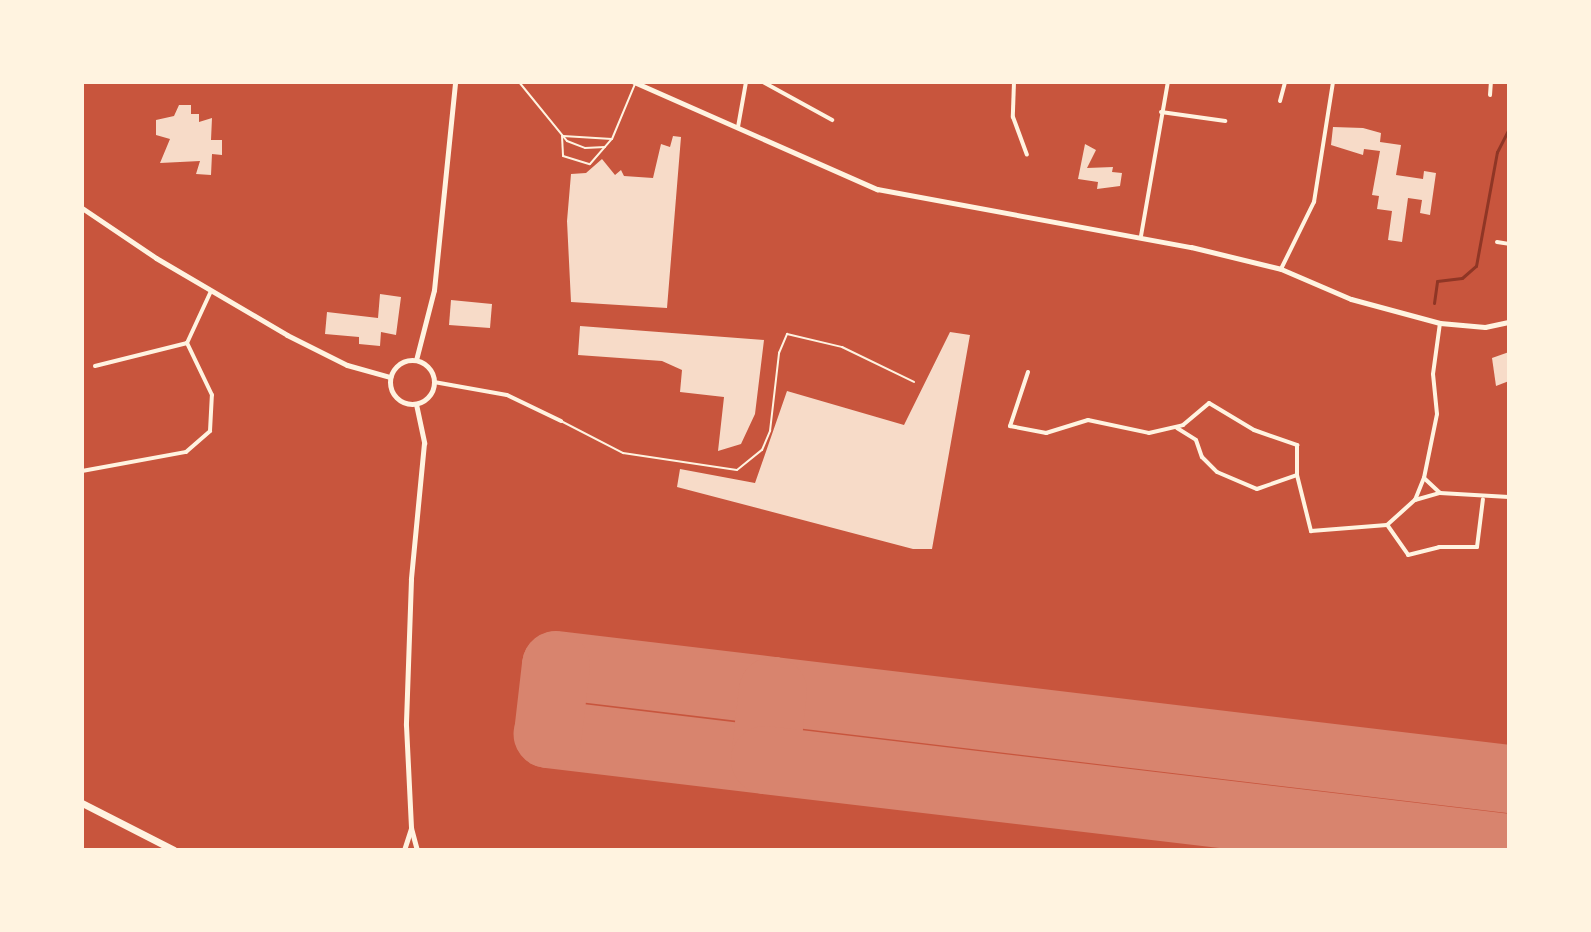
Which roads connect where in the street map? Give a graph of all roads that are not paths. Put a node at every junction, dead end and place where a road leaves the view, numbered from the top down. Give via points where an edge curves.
1 (455, 82) edge
2 (519, 82) edge
3 (635, 82) edge
4 (746, 82) edge
5 (763, 82) edge
6 (1014, 82) edge
7 (1168, 82) edge
8 (1285, 82) edge
9 (1333, 82) edge
10 (1491, 82) edge
11 (1490, 95) dead end
12 (1280, 101) dead end
13 (1161, 112) junction
14 (832, 120) dead end
15 (1225, 121) dead end
16 (738, 129) junction
17 (562, 136) junction
18 (612, 139) junction
19 (606, 146) junction
20 (1027, 155) dead end
21 (82, 208) edge
22 (1141, 236) junction
23 (1497, 242) dead end
24 (1509, 244) edge
25 (1281, 269) junction
26 (211, 291) junction
27 (1509, 322) edge
28 (1440, 323) junction
29 (187, 343) junction
30 (416, 360) junction
31 (95, 366) dead end
32 (1028, 372) dead end
33 (390, 377) junction
34 (434, 382) junction
35 (914, 382) dead end
36 (416, 404) junction
37 (561, 421) joint
38 (1177, 428) junction
39 (82, 471) edge
40 (1297, 475) junction
41 (1424, 478) junction
42 (1440, 493) junction
43 (1509, 497) edge
44 (1483, 499) junction
45 (1415, 500) junction
46 (1387, 525) junction
47 (82, 803) edge
48 (411, 828) junction
49 (174, 850) edge
50 (404, 850) edge
51 (417, 850) edge

1 - 30 street via 434,290
2 - 17 lane
3 - 16 street
3 - 18 lane
4 - 16 street
5 - 14 street
6 - 20 street via 1013,117
7 - 13 street
8 - 12 street
9 - 25 street via 1314,202
10 - 11 street
13 - 15 street
13 - 22 street
16 - 22 street via 877,189
17 - 18 lane
17 - 19 lane via 585,148
17 - 19 lane via 561,153 586,165
18 - 19 lane
21 - 26 street
22 - 25 street
23 - 24 street
25 - 28 street via 1351,299
26 - 29 street
26 - 33 street via 347,365
27 - 28 street via 1485,327
28 - 41 street via 1433,374 1437,414
29 - 31 street
29 - 39 street via 212,395 210,431 186,452
30 - 33 street via 397,365
30 - 34 street via 429,368
32 - 38 street via 1010,426 1046,433 1088,420 1149,433
33 - 36 street via 396,398
34 - 36 street via 431,394
34 - 37 street via 507,395
35 - 37 lane via 842,347 787,334 779,353 770,431 762,450 737,470 623,453
36 - 48 street via 424,443 407,674
38 - 40 street via 1196,440 1202,457 1217,472 1257,489
38 - 40 street via 1209,403 1254,430 1297,445
40 - 46 street via 1311,531
41 - 42 street
41 - 45 street
42 - 44 street
42 - 45 street
43 - 44 street
44 - 46 street via 1477,547 1439,547 1408,555
45 - 46 street
47 - 49 highway
48 - 50 street
48 - 51 street

